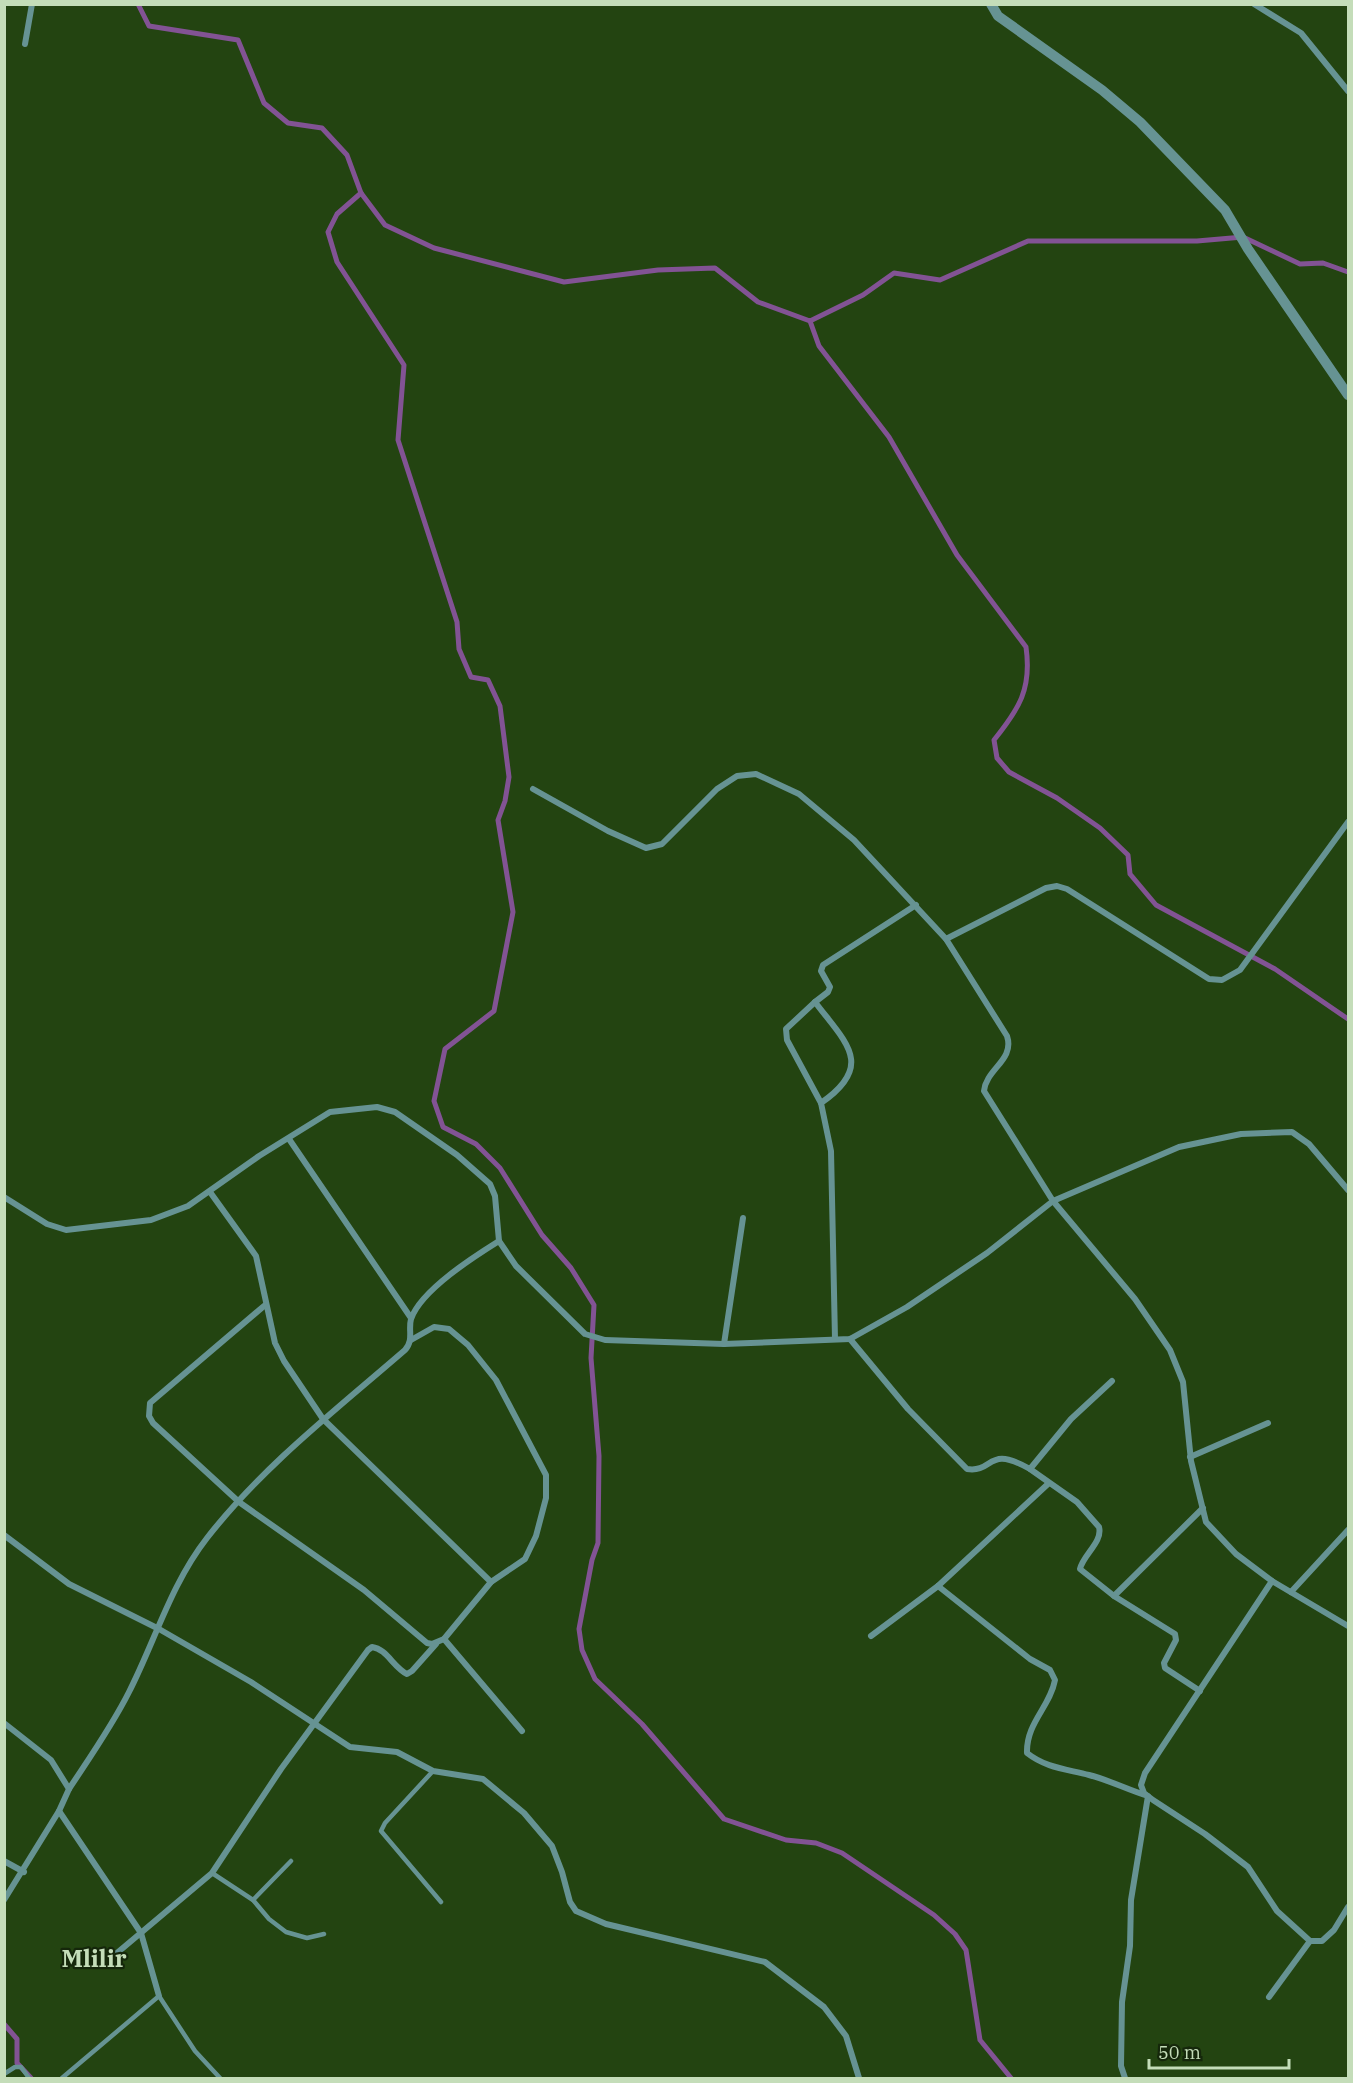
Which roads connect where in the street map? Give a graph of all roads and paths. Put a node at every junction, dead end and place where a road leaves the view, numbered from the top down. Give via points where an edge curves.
1 (32, 4) edge
2 (991, 4) edge
3 (1254, 4) edge
4 (25, 44) dead end
5 (1348, 91) edge
6 (1348, 394) edge
7 (533, 789) dead end
8 (1348, 822) edge
9 (916, 905) junction
10 (946, 939) junction
11 (815, 1002) junction
12 (821, 1103) junction
13 (289, 1138) junction
14 (1348, 1190) edge
15 (210, 1192) junction
16 (4, 1197) edge
17 (1053, 1202) junction
18 (743, 1218) dead end
19 (500, 1241) junction
20 (264, 1306) junction
21 (411, 1318) junction
22 (835, 1339) junction
23 (850, 1339) junction
24 (411, 1340) junction
25 (724, 1344) junction
26 (1112, 1381) dead end
27 (323, 1419) junction
28 (1268, 1423) dead end
29 (1190, 1456) junction
30 (1030, 1469) junction
31 (1049, 1483) junction
32 (240, 1502) junction
33 (1203, 1508) junction
34 (1348, 1530) edge
35 (4, 1535) edge
36 (1272, 1581) junction
37 (491, 1582) junction
38 (938, 1586) junction
39 (1291, 1592) junction
40 (1114, 1596) junction
41 (1348, 1626) edge
42 (159, 1629) junction
43 (872, 1636) dead end
44 (444, 1639) junction
45 (436, 1644) junction
46 (1200, 1691) junction
47 (4, 1723) edge
48 (314, 1723) junction
49 (522, 1731) dead end
50 (433, 1771) junction
51 (69, 1789) junction
52 (1148, 1796) junction
53 (59, 1811) junction
54 (4, 1861) edge
55 (291, 1861) dead end
56 (24, 1872) junction
57 (212, 1873) junction
58 (4, 1900) edge
59 (254, 1900) junction
60 (441, 1902) dead end
61 (1348, 1907) edge
62 (141, 1933) junction
63 (324, 1934) dead end
64 (1310, 1941) junction
65 (111, 1958) dead end
66 (159, 1996) junction
67 (1269, 1997) dead end
68 (4, 2074) edge
69 (29, 2079) edge
70 (62, 2079) edge
71 (220, 2079) edge
72 (859, 2079) edge
73 (1125, 2079) edge

1 - 4 street
2 - 6 street via 998,16 1140,122 1225,210
3 - 5 street via 1301,33
7 - 9 street via 646,848 662,844 717,789 737,776 756,774 819,808
8 - 10 street via 1240,970 1222,980 1209,979 1057,886
9 - 10 street
9 - 11 street via 823,966 821,971 830,987
10 - 17 street via 1010,1044 1008,1053 987,1079 984,1091
11 - 12 street via 786,1029 787,1040
11 - 12 street via 847,1044 853,1059 848,1077
12 - 22 street via 831,1151
13 - 15 street
13 - 19 street via 330,1112 377,1107 395,1112 457,1155 490,1184
13 - 21 street
14 - 17 street via 1302,1137 1292,1132 1251,1133 1179,1147
15 - 16 street via 189,1206 151,1220 66,1230 47,1224
15 - 20 street via 256,1257
17 - 23 street via 908,1307
17 - 29 street via 1135,1299 1170,1350 1184,1382
18 - 25 street
19 - 21 street via 462,1264 429,1294
19 - 25 street via 516,1266 585,1334 605,1340
20 - 27 street via 284,1361
20 - 32 street via 150,1403 153,1423
21 - 24 street
22 - 23 street
22 - 25 street
23 - 30 street via 908,1409 962,1465 975,1470 994,1459 1011,1458
24 - 27 street via 405,1350
24 - 37 street via 434,1327 449,1329 468,1345 496,1380 546,1475 546,1498 525,1559
26 - 30 street via 1071,1419
27 - 32 street
27 - 37 street
28 - 29 street
29 - 33 street
30 - 31 street
31 - 38 street
31 - 40 street via 1077,1502 1099,1527 1098,1537 1080,1569
32 - 42 street via 206,1539 171,1596
32 - 45 street via 364,1590 427,1643
33 - 36 street via 1206,1522 1236,1554
33 - 40 street
34 - 39 street
35 - 42 street via 69,1584
36 - 39 street
36 - 46 street
37 - 44 street
38 - 43 street
38 - 52 street via 1030,1659 1050,1670 1055,1680 1053,1691 1032,1725 1028,1753 1041,1763 1091,1775
39 - 41 street
40 - 46 street via 1175,1634 1165,1668
42 - 48 street
42 - 51 street via 129,1694
44 - 45 street
44 - 49 street
45 - 48 street via 407,1674 379,1648 372,1647
46 - 52 street via 1145,1773 1141,1785
47 - 51 street via 51,1760
48 - 50 street via 350,1747 397,1752
48 - 57 street
50 - 60 lane via 381,1831
50 - 72 street via 483,1779 524,1813 552,1846 570,1902 583,1916 765,1962 796,1983 824,2007 846,2036
51 - 53 street
52 - 64 street via 1248,1867 1277,1911
52 - 73 street via 1131,1900 1130,1947 1122,2002 1121,2066
53 - 56 street
53 - 62 street
54 - 56 street
55 - 59 lane
56 - 58 street
57 - 59 lane
57 - 62 street
59 - 63 lane via 286,1932 307,1938
61 - 64 street via 1322,1941
62 - 65 street
62 - 66 street
64 - 67 street
66 - 70 lane
66 - 71 lane via 195,2051
68 - 69 lane via 21,2067

